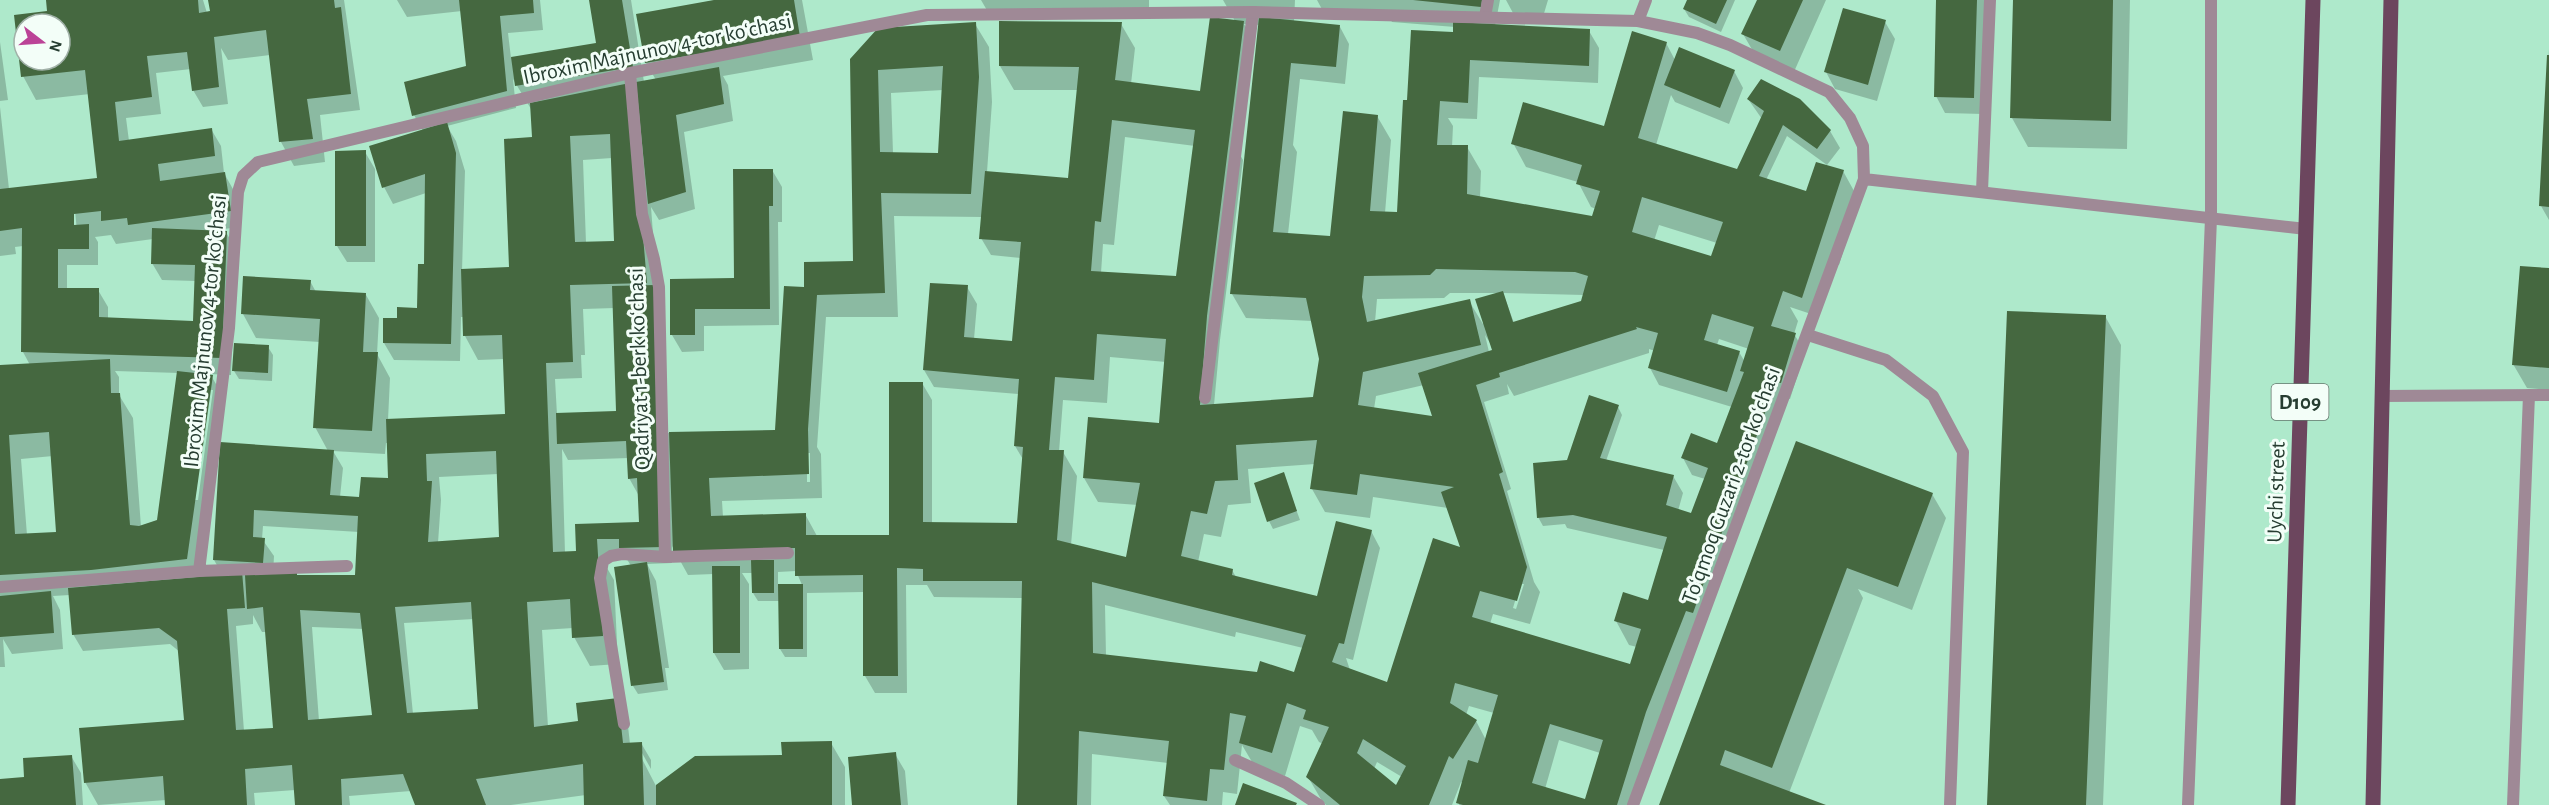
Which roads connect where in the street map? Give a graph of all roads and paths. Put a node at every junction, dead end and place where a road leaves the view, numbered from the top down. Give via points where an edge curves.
1 (1488, 0) edge
2 (1646, 0) edge
3 (1990, 0) edge
4 (2211, 0) edge
5 (2313, 0) edge
6 (2391, 0) edge
7 (1253, 12) junction
8 (1485, 17) junction
9 (1638, 21) junction
10 (630, 73) junction
11 (1864, 179) junction
12 (1982, 191) junction
13 (2211, 218) junction
14 (2306, 229) junction
15 (1808, 335) junction
16 (2529, 395) junction
17 (2549, 395) edge
18 (2381, 396) junction
19 (1204, 398) dead end
20 (788, 553) dead end
21 (665, 557) junction
22 (347, 566) dead end
23 (199, 571) junction
24 (0, 587) edge
25 (624, 724) dead end
26 (1235, 760) dead end
27 (1319, 805) edge
28 (1633, 805) edge
29 (1950, 805) edge
30 (2188, 805) edge
31 (2288, 805) edge
32 (2373, 805) edge
33 (2513, 805) edge

1 - 8 street
2 - 9 street
3 - 12 street
4 - 13 street
5 - 14 main road, Uychi street / D109
6 - 18 main road
7 - 8 street, Ibroxim Majnunov 4-tor koʻchasi
7 - 10 street, Ibroxim Majnunov 4-tor koʻchasi via 927,15
7 - 19 street
8 - 9 street, Ibroxim Majnunov 4-tor koʻchasi
9 - 11 street, Ibroxim Majnunov 4-tor koʻchasi via 1697,33 1730,45 1829,92 1850,117 1863,146
10 - 21 street, Qadriyat 1-berk koʻchasi via 642,214 659,287
10 - 23 street, Ibroxim Majnunov 4-tor koʻchasi via 258,162 247,171 238,192 229,328
11 - 12 street
11 - 15 street, Toʻqmoq Guzari 2-tor koʻchasi
12 - 13 street
13 - 14 street
13 - 30 street
14 - 31 main road, Uychi street / D109
15 - 28 street, Toʻqmoq Guzari 2-tor koʻchasi
15 - 29 street via 1886,360 1933,396 1963,452
16 - 17 street
16 - 18 street
16 - 33 street
18 - 32 main road
20 - 21 street
21 - 25 street via 610,556 600,568
22 - 23 street
23 - 24 street
26 - 27 street via 1286,783

